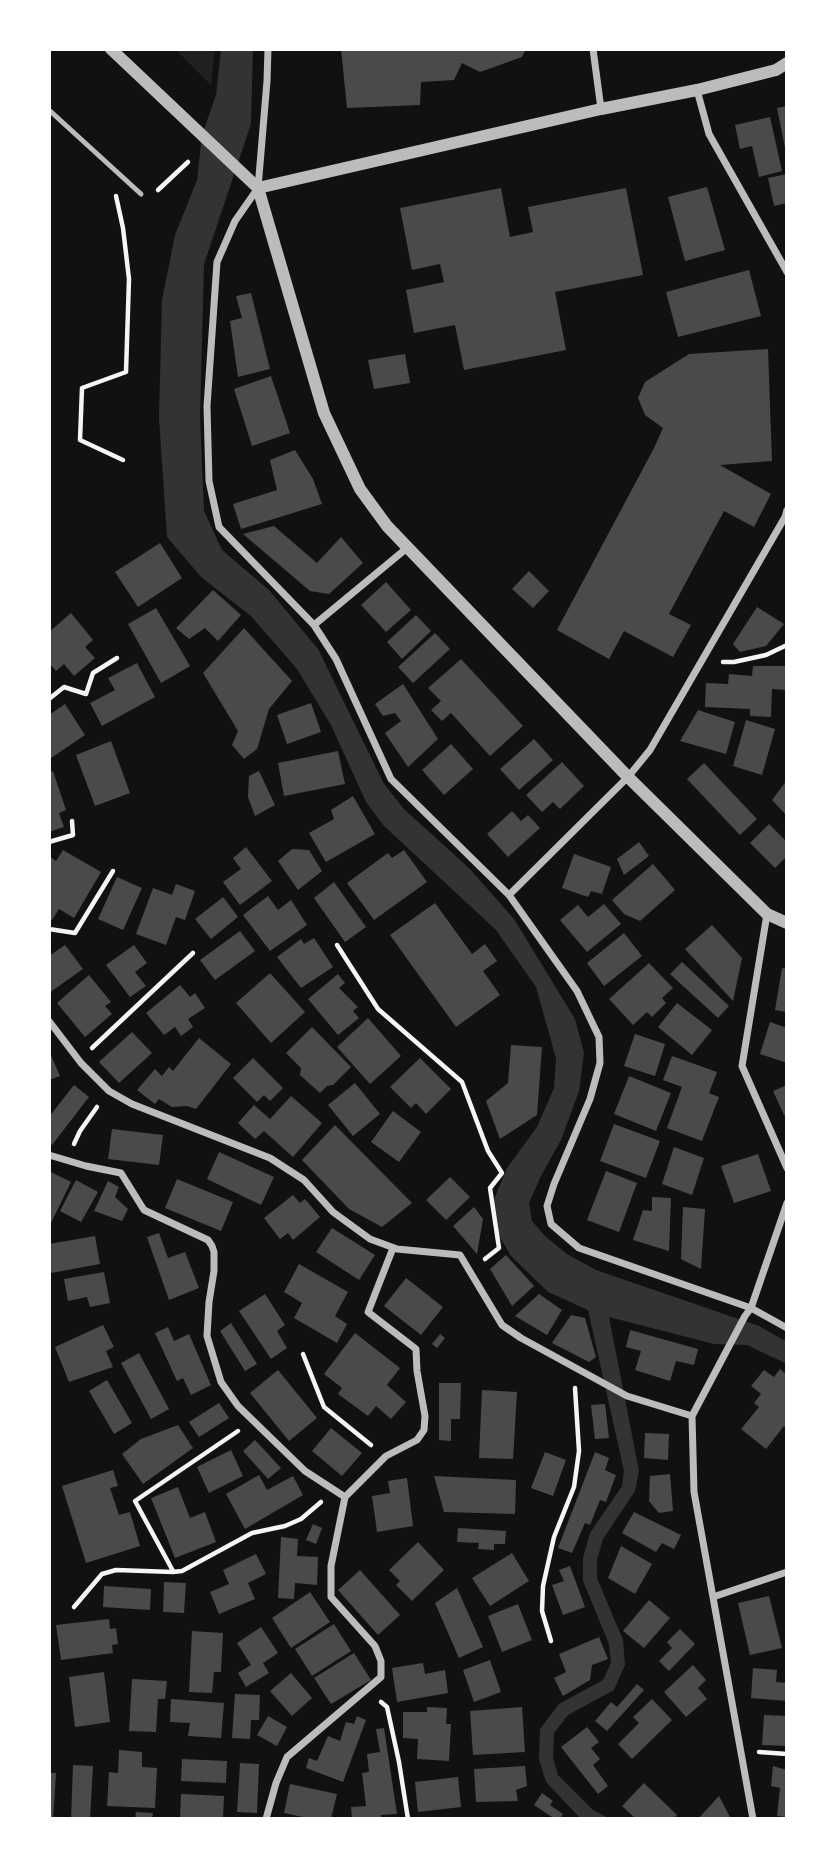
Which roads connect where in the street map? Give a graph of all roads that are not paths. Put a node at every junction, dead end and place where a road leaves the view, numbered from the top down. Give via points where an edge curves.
1 (111, 49) edge
2 (268, 49) edge
3 (593, 49) edge
4 (787, 63) edge
5 (697, 90) junction
6 (601, 109) junction
7 (49, 110) edge
8 (258, 188) junction
9 (141, 194) dead end
10 (787, 272) edge
11 (787, 510) edge
12 (407, 548) junction
13 (314, 625) junction
14 (628, 777) junction
15 (509, 895) junction
16 (768, 914) junction
17 (787, 923) edge
18 (49, 1021) edge
19 (49, 1155) edge
20 (787, 1168) edge
21 (787, 1203) edge
22 (393, 1248) junction
23 (751, 1308) junction
24 (787, 1328) edge
25 (692, 1416) junction
26 (345, 1497) junction
27 (787, 1572) edge
28 (713, 1597) junction
29 (266, 1819) edge
30 (753, 1819) edge

1 - 8 street
2 - 8 street
3 - 6 street
4 - 5 street via 776,70
5 - 6 street
5 - 10 street via 709,134
6 - 8 street
7 - 9 lane
8 - 12 street via 324,413 360,489
8 - 13 street via 235,221 217,262 206,406 209,481 219,527
11 - 14 street via 650,750
12 - 13 street
12 - 14 street
13 - 15 street via 335,659 391,779
14 - 15 street
14 - 16 street
15 - 23 street via 577,991 599,1037 600,1063 590,1099 547,1206 551,1224 579,1248
16 - 17 street
16 - 20 street via 742,1066
18 - 22 street via 109,1091 270,1158 304,1180 333,1212 370,1239
19 - 26 street via 121,1173 144,1210 208,1240 214,1252 214,1271 207,1336 221,1382 238,1406 305,1471
21 - 23 street
22 - 25 street via 460,1255 502,1325 627,1396
22 - 26 street via 368,1312 416,1349 424,1430 417,1440 386,1456
23 - 24 street
23 - 25 street
25 - 28 street via 694,1492
26 - 29 street via 331,1566 331,1597 374,1646 381,1661 381,1677 287,1756
27 - 28 street
28 - 30 street

